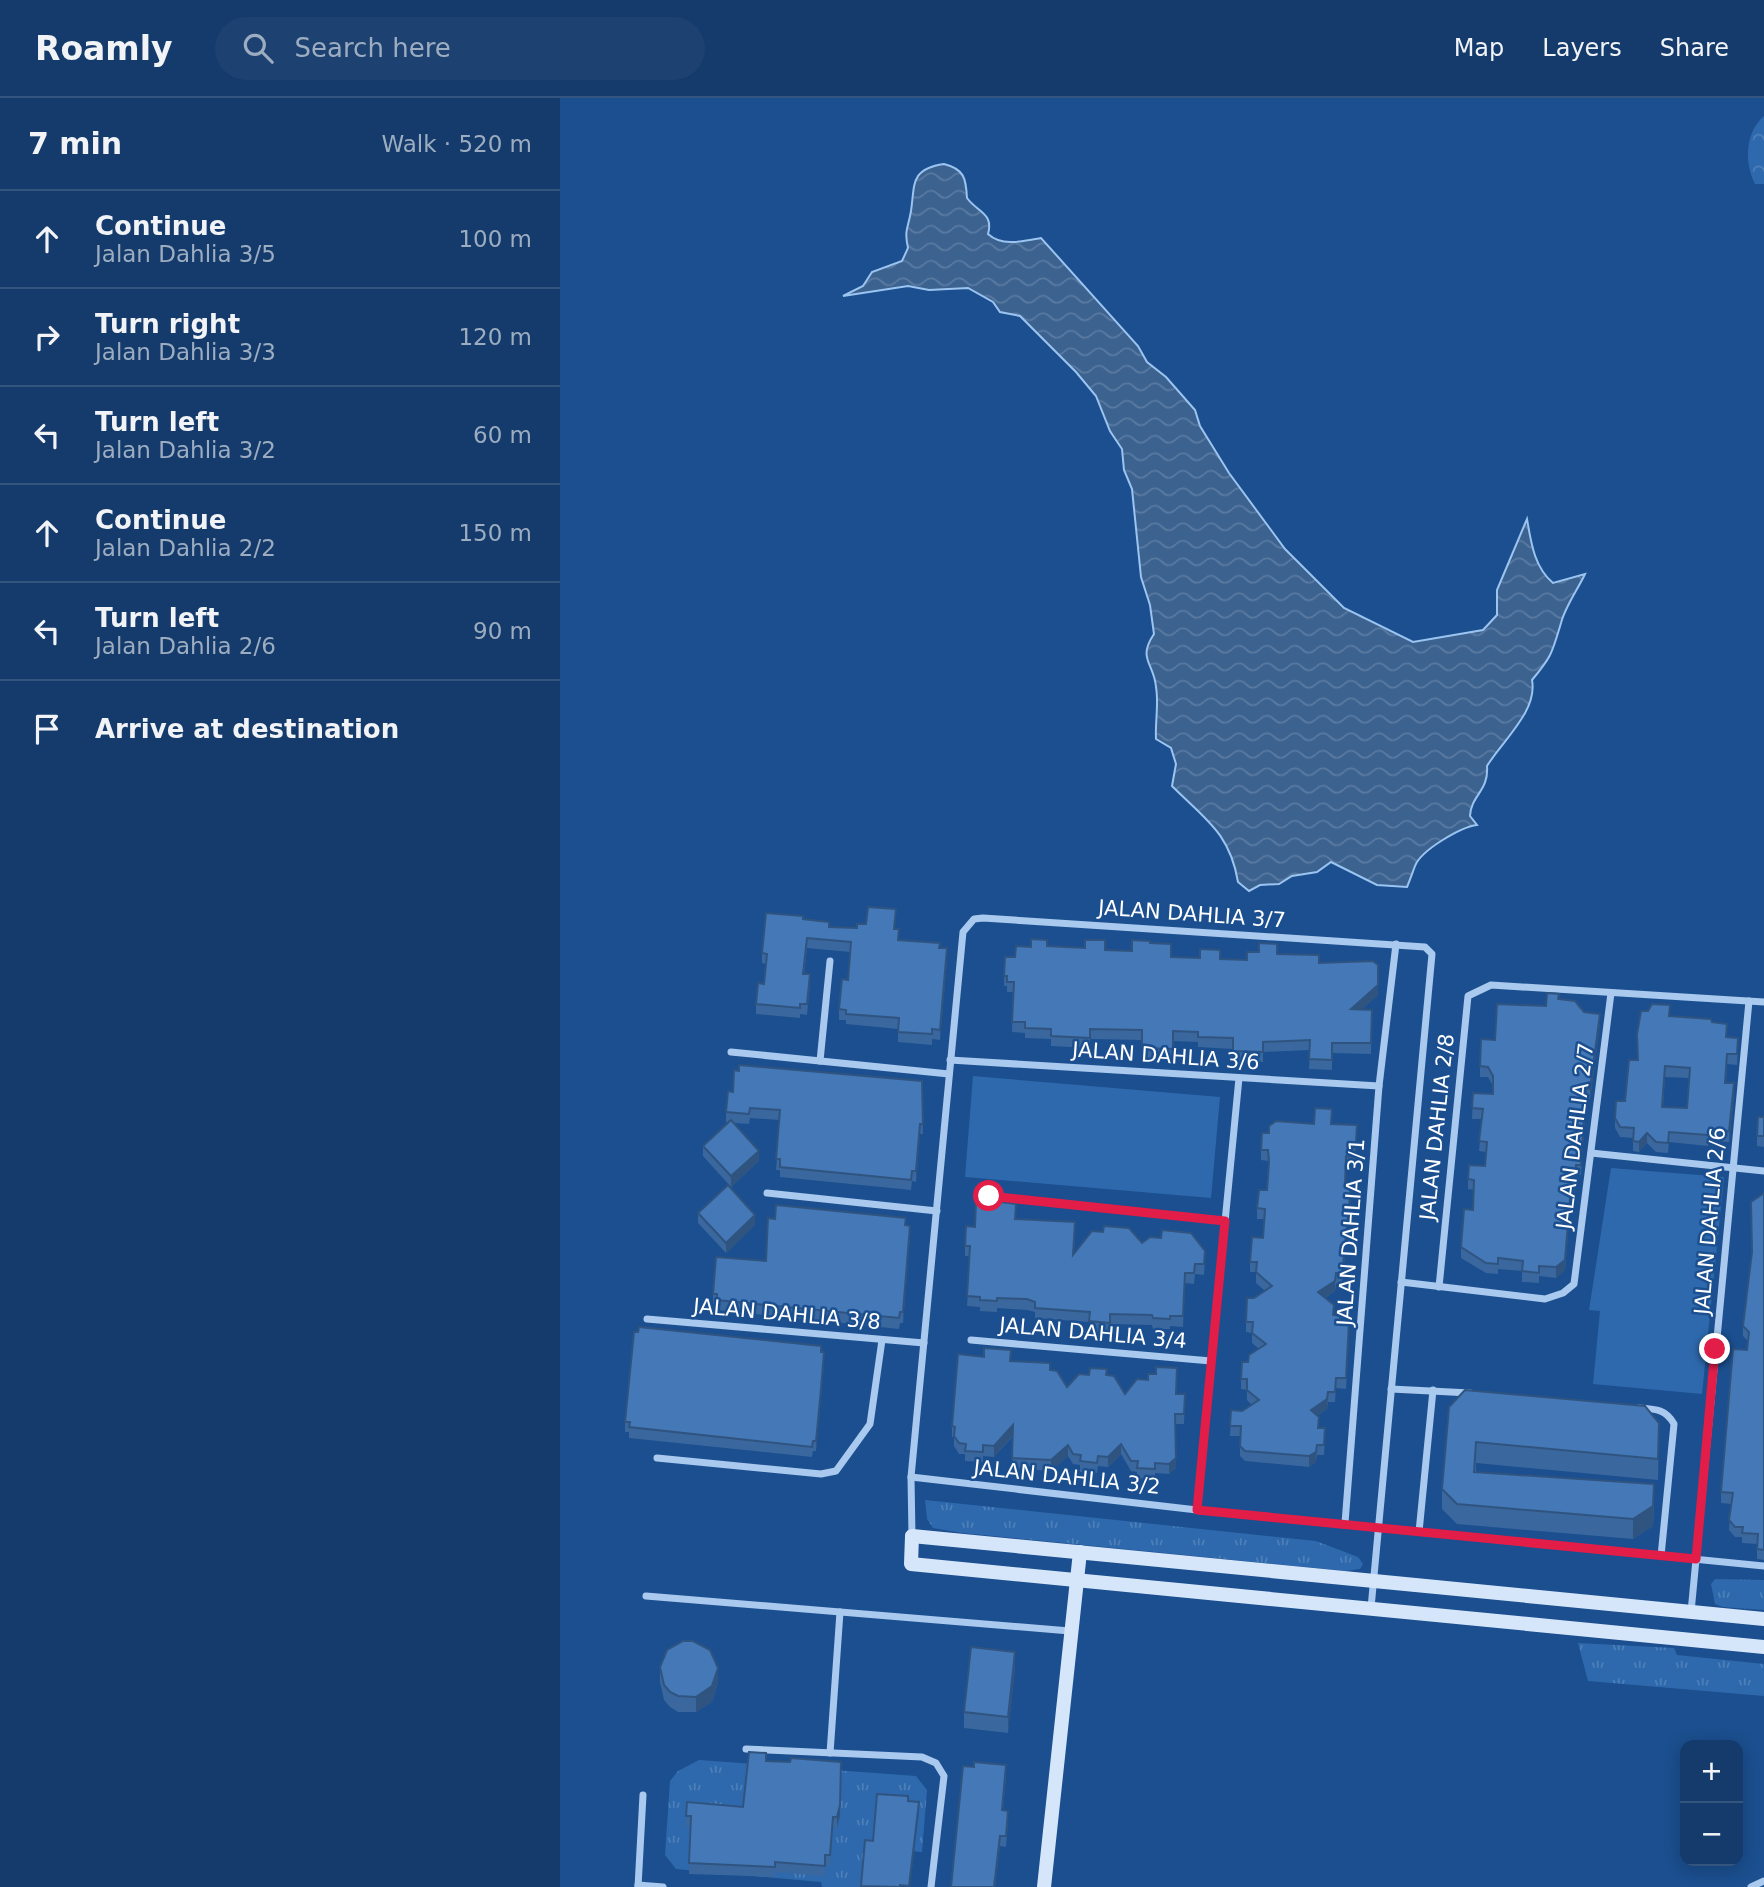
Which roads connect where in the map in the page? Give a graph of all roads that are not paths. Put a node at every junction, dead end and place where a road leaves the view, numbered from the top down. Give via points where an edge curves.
1 (1396, 944) junction
2 (830, 961) dead end
3 (1611, 993) junction
4 (1749, 1001) junction
5 (1764, 1002) edge
6 (731, 1052) dead end
7 (950, 1060) junction
8 (820, 1061) junction
9 (949, 1074) junction
10 (1240, 1078) junction
11 (1379, 1086) junction
12 (1591, 1153) junction
13 (1733, 1168) junction
14 (1764, 1171) edge
15 (767, 1193) dead end
16 (989, 1196) dead end
17 (937, 1211) junction
18 (1225, 1221) junction
19 (1401, 1283) junction
20 (1439, 1287) junction
21 (647, 1319) dead end
22 (882, 1340) junction
23 (971, 1340) dead end
24 (924, 1343) junction
25 (1211, 1361) junction
26 (1391, 1389) junction
27 (1433, 1390) junction
28 (1475, 1394) edge
29 (1632, 1407) edge
30 (657, 1458) dead end
31 (911, 1477) junction
32 (1197, 1510) junction
33 (1345, 1523) junction
34 (1378, 1527) junction
35 (1419, 1532) junction
36 (912, 1536) junction
37 (1080, 1552) junction
38 (1661, 1556) junction
39 (1696, 1559) junction
40 (1764, 1566) edge
41 (1077, 1578) junction
42 (1373, 1581) junction
43 (646, 1595) dead end
44 (1371, 1609) junction
45 (839, 1612) junction
46 (1691, 1612) junction
47 (1764, 1619) edge
48 (1070, 1631) junction
49 (1764, 1647) edge
50 (746, 1749) dead end
51 (830, 1753) junction
52 (643, 1795) dead end
53 (1764, 1881) edge
54 (638, 1886) edge
55 (663, 1887) edge
56 (932, 1887) edge
57 (1044, 1887) edge
58 (1751, 1887) edge

1 - 7 street, JALAN DAHLIA 3/7 via 983,918 968,923 962,932
1 - 11 street, JALAN DAHLIA 3/1
1 - 19 street, JALAN DAHLIA 3/7 via 1425,947 1432,954
2 - 8 street
3 - 4 street
3 - 12 street, JALAN DAHLIA 2/7
3 - 20 street, JALAN DAHLIA 2/8 via 1491,985 1468,996
4 - 5 street
4 - 13 street, JALAN DAHLIA 2/6
6 - 8 street
7 - 9 street
7 - 10 street, JALAN DAHLIA 3/6
8 - 9 street
9 - 17 street
10 - 11 street, JALAN DAHLIA 3/6
10 - 18 street
11 - 33 street, JALAN DAHLIA 3/1
12 - 13 street
12 - 20 street, JALAN DAHLIA 2/7 via 1574,1284 1545,1299
13 - 14 street
13 - 39 street, JALAN DAHLIA 2/6
15 - 17 street
16 - 18 street
17 - 24 street
18 - 25 street
19 - 20 street
19 - 26 street
21 - 22 street, JALAN DAHLIA 3/8
22 - 24 street, JALAN DAHLIA 3/8
22 - 30 street via 870,1424 836,1471 821,1474
23 - 25 street, JALAN DAHLIA 3/4
24 - 31 street
25 - 32 street
26 - 27 street
26 - 34 street
27 - 28 street
27 - 35 street
29 - 38 street via 1658,1409 1674,1424
31 - 32 street, JALAN DAHLIA 3/2
31 - 36 street
32 - 33 street, JALAN DAHLIA 3/2
33 - 34 street, JALAN DAHLIA 3/2
34 - 35 street, JALAN DAHLIA 3/2
34 - 42 street
35 - 38 street, JALAN DAHLIA 3/2
36 - 37 street
36 - 41 street via 911,1564
37 - 41 street
37 - 42 street
38 - 39 street, JALAN DAHLIA 3/2
39 - 40 street, JALAN DAHLIA 3/2
39 - 46 street, JALAN DAHLIA 2/6
41 - 44 street
41 - 48 street
42 - 44 street
42 - 46 street
43 - 45 street
44 - 49 street
45 - 48 street
45 - 51 street
46 - 47 street
48 - 57 street
50 - 51 street
51 - 56 street via 922,1757 936,1763 944,1776
52 - 54 street
53 - 58 street
54 - 55 street

